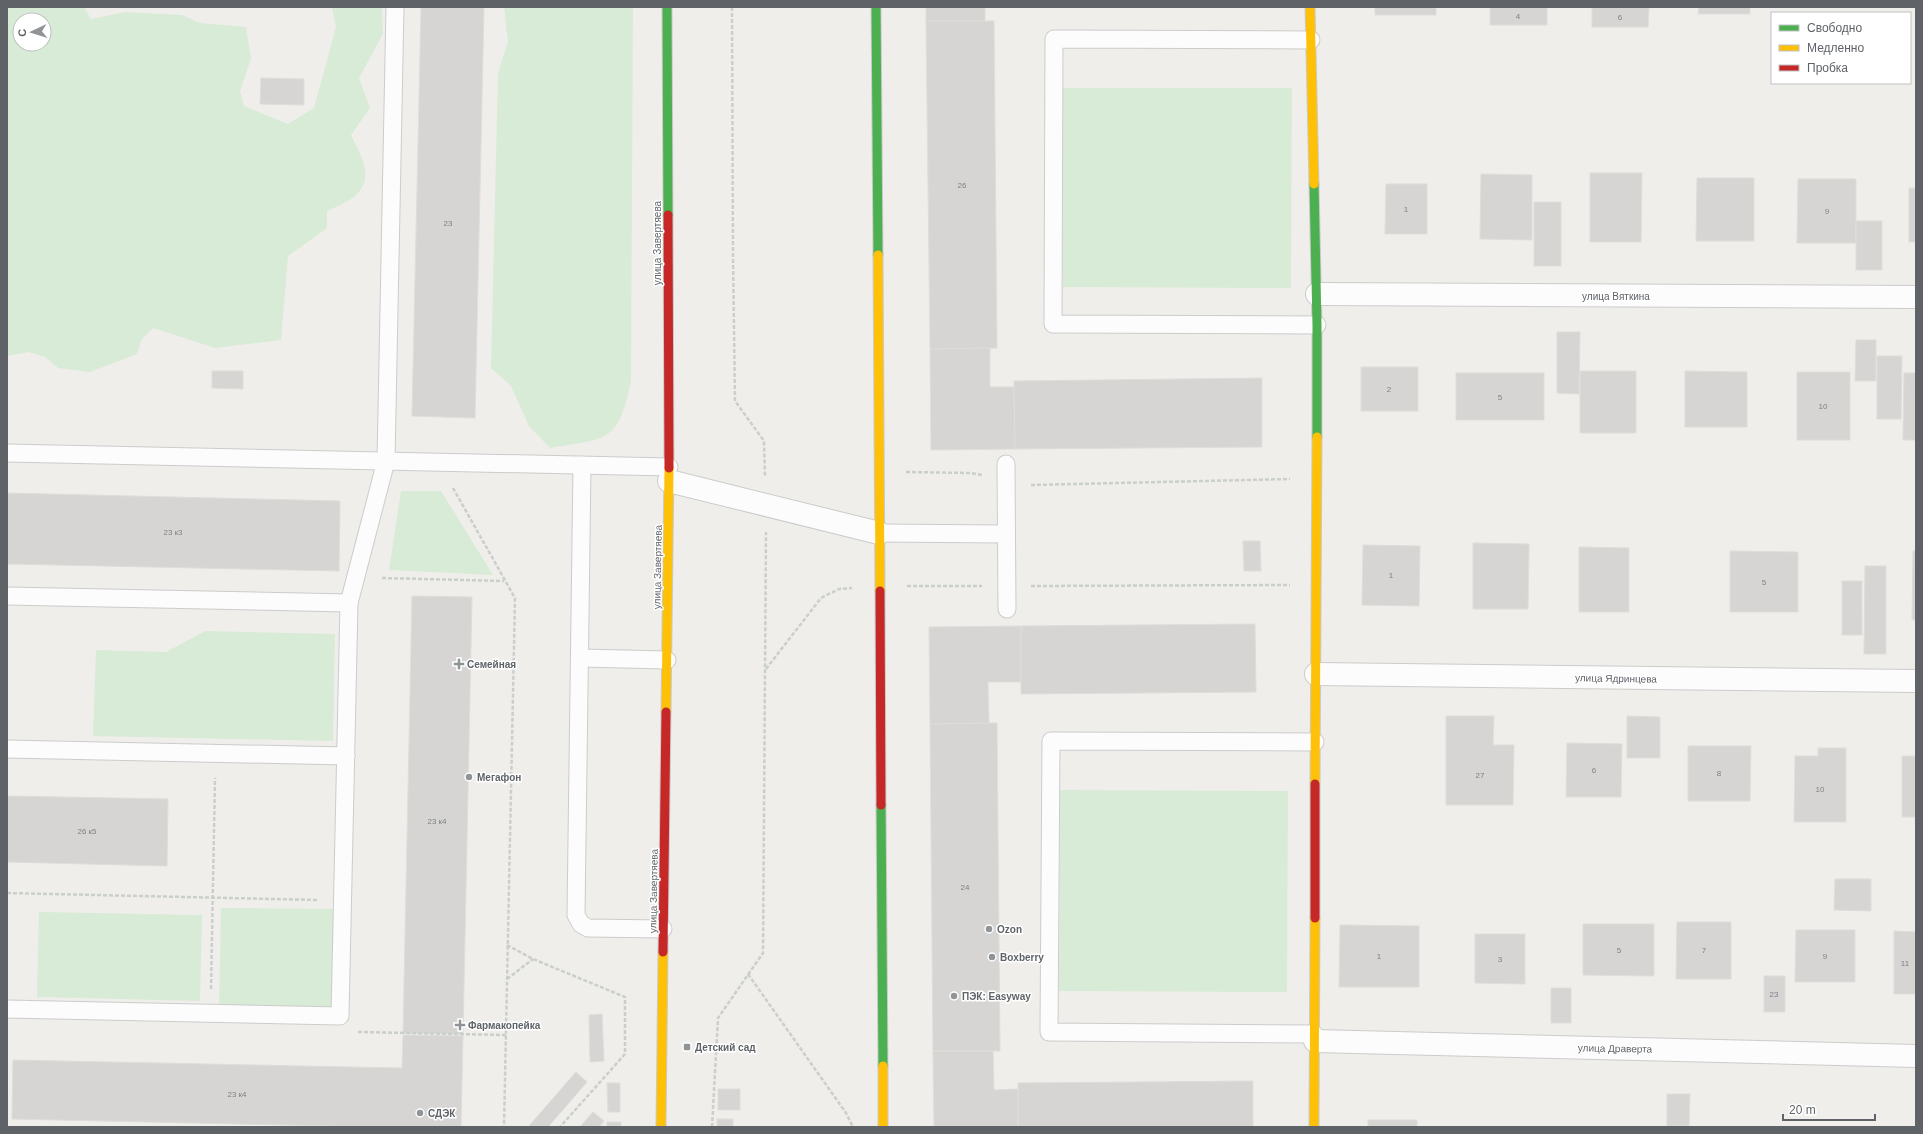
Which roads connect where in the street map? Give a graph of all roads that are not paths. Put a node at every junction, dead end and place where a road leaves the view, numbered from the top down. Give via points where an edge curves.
1 (395, 7) edge
2 (667, 7) edge
3 (876, 7) edge
4 (1310, 7) edge
5 (1311, 40) junction
6 (1316, 294) junction
7 (1916, 298) edge
8 (1317, 325) junction
9 (7, 453) edge
10 (386, 461) junction
11 (1006, 464) dead end
12 (582, 465) junction
13 (669, 474) junction
14 (879, 533) junction
15 (1005, 534) junction
16 (7, 596) edge
17 (349, 603) junction
18 (1006, 609) dead end
19 (580, 658) junction
20 (667, 660) junction
21 (1316, 674) junction
22 (1916, 681) edge
23 (1315, 742) junction
24 (7, 749) edge
25 (346, 756) junction
26 (663, 929) junction
27 (7, 1009) edge
28 (1314, 1037) junction
29 (1916, 1056) edge
30 (661, 1127) edge
31 (883, 1127) edge
32 (1314, 1127) edge

1 - 10 lane
2 - 13 street, улица Завертяева
3 - 14 street
4 - 5 street
5 - 6 street
5 - 8 lane via 1054,40 1053,324
6 - 7 street, улица Вяткина
6 - 8 street
8 - 21 street
9 - 10 lane
10 - 12 lane
10 - 17 lane
11 - 15 lane
12 - 13 lane
12 - 19 lane
13 - 14 street via 766,505
13 - 20 street, улица Завертяева
14 - 15 lane
14 - 31 street
15 - 18 lane
16 - 17 lane
17 - 25 lane
19 - 20 lane
19 - 26 lane via 576,915 581,924 588,928
20 - 26 street, улица Завертяева
21 - 22 street, улица Ядринцева
21 - 23 street
23 - 28 street
23 - 28 lane via 1051,741 1050,1017 1050,1032
24 - 25 lane
25 - 27 lane via 340,1016
26 - 30 street, улица Завертяева
28 - 29 street, улица Драверта
28 - 32 street

